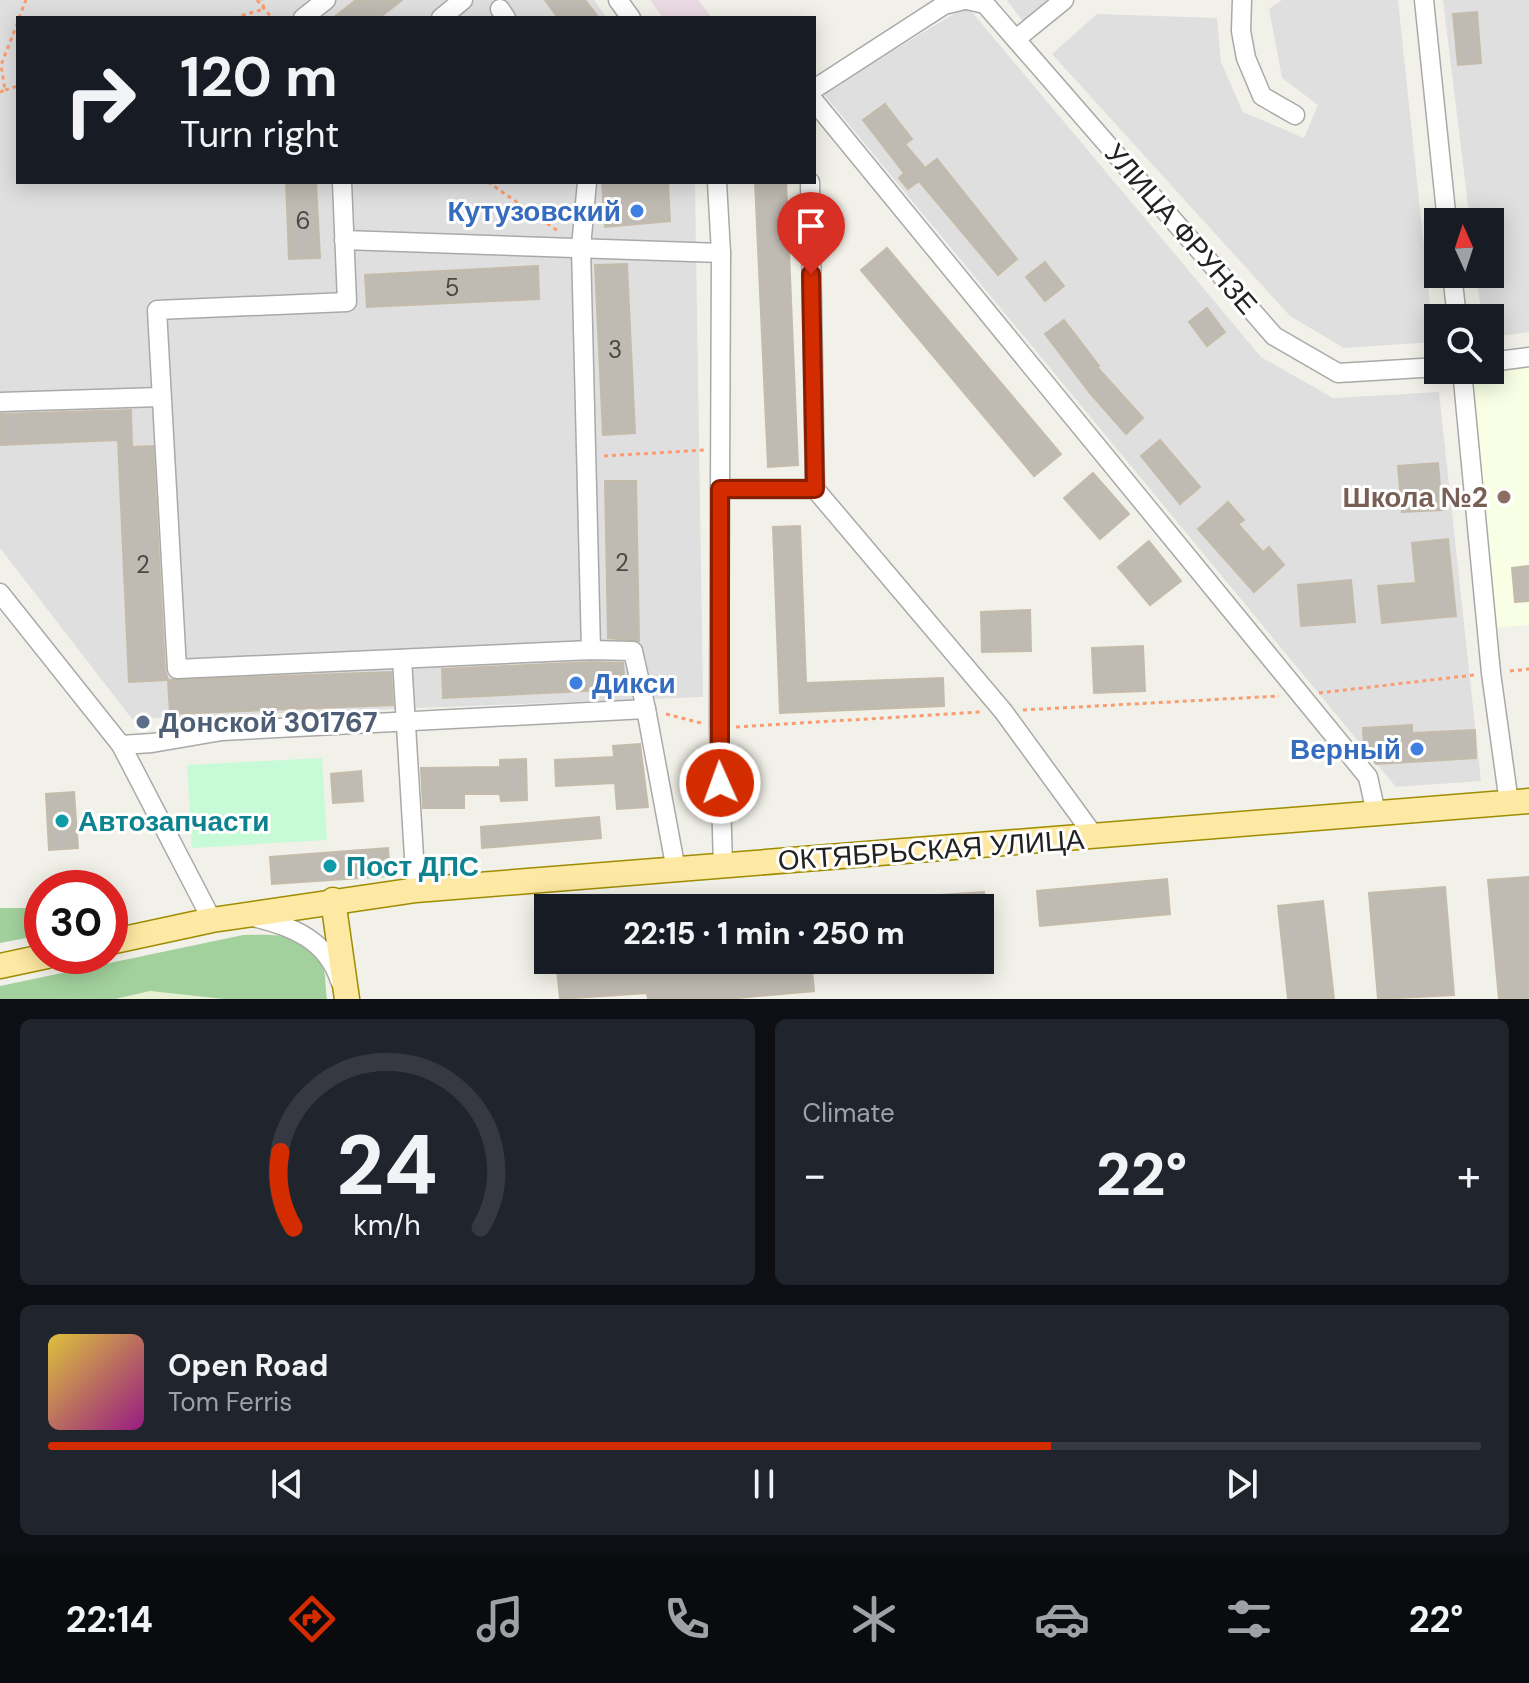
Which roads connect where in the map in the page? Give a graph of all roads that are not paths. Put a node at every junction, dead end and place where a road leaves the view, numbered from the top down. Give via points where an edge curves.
1 (326, 0) edge
2 (463, 0) edge
3 (966, 0) edge
4 (1064, 0) edge
5 (1242, 0) edge
6 (1424, 0) edge
7 (306, 16) edge
8 (443, 16) edge
9 (1016, 39) junction
10 (816, 88) edge
11 (816, 103) edge
12 (1295, 115) dead end
13 (342, 184) edge
14 (587, 184) edge
15 (717, 184) edge
16 (810, 184) edge
17 (1446, 208) edge
18 (344, 240) junction
19 (581, 247) junction
20 (721, 253) junction
21 (1529, 357) edge
22 (1504, 360) edge
23 (1424, 368) edge
24 (1463, 384) edge
25 (160, 397) junction
26 (0, 402) edge
27 (720, 489) junction
28 (815, 489) junction
29 (0, 593) edge
30 (591, 650) junction
31 (402, 659) junction
32 (646, 709) junction
33 (406, 720) junction
34 (121, 745) junction
35 (1519, 802) edge
36 (1376, 813) junction
37 (1095, 837) junction
38 (723, 866) junction
39 (676, 870) junction
40 (416, 890) junction
41 (333, 900) junction
42 (243, 915) junction
43 (212, 920) junction
44 (128, 938) edge
45 (24, 961) edge
46 (0, 966) edge
47 (346, 999) edge

1 - 7 street
2 - 8 street
3 - 9 street, УЛИЦА ФРУНЗЕ via 985,4
3 - 10 street, УЛИЦА ФРУНЗЕ via 944,5
4 - 9 street
5 - 12 street via 1246,58 1262,96
6 - 17 street
9 - 23 street, УЛИЦА ФРУНЗЕ via 1274,336 1338,373
11 - 36 street via 1368,777
13 - 18 street
14 - 19 street
15 - 20 street
16 - 28 street
18 - 19 street
18 - 25 street via 347,302 157,310
19 - 20 street
19 - 30 street
20 - 27 street
21 - 22 street
24 - 35 street via 1491,673
25 - 26 street
25 - 31 street via 177,669
27 - 28 street
27 - 38 street
28 - 37 street via 1003,711
29 - 34 street
30 - 31 street
30 - 32 street via 633,651
31 - 33 street
32 - 33 street
32 - 39 street
33 - 34 street via 222,731
33 - 40 street
34 - 43 street
35 - 36 main road, ОКТЯБРЬСКАЯ УЛИЦА
36 - 37 main road, ОКТЯБРЬСКАЯ УЛИЦА
37 - 38 main road, ОКТЯБРЬСКАЯ УЛИЦА
38 - 39 main road, ОКТЯБРЬСКАЯ УЛИЦА
39 - 40 main road, ОКТЯБРЬСКАЯ УЛИЦА
40 - 41 main road, ОКТЯБРЬСКАЯ УЛИЦА
41 - 42 main road, ОКТЯБРЬСКАЯ УЛИЦА
41 - 47 main road
42 - 43 main road, ОКТЯБРЬСКАЯ УЛИЦА
42 - 47 street via 284,924 315,942 336,969
43 - 44 main road, ОКТЯБРЬСКАЯ УЛИЦА
45 - 46 main road

